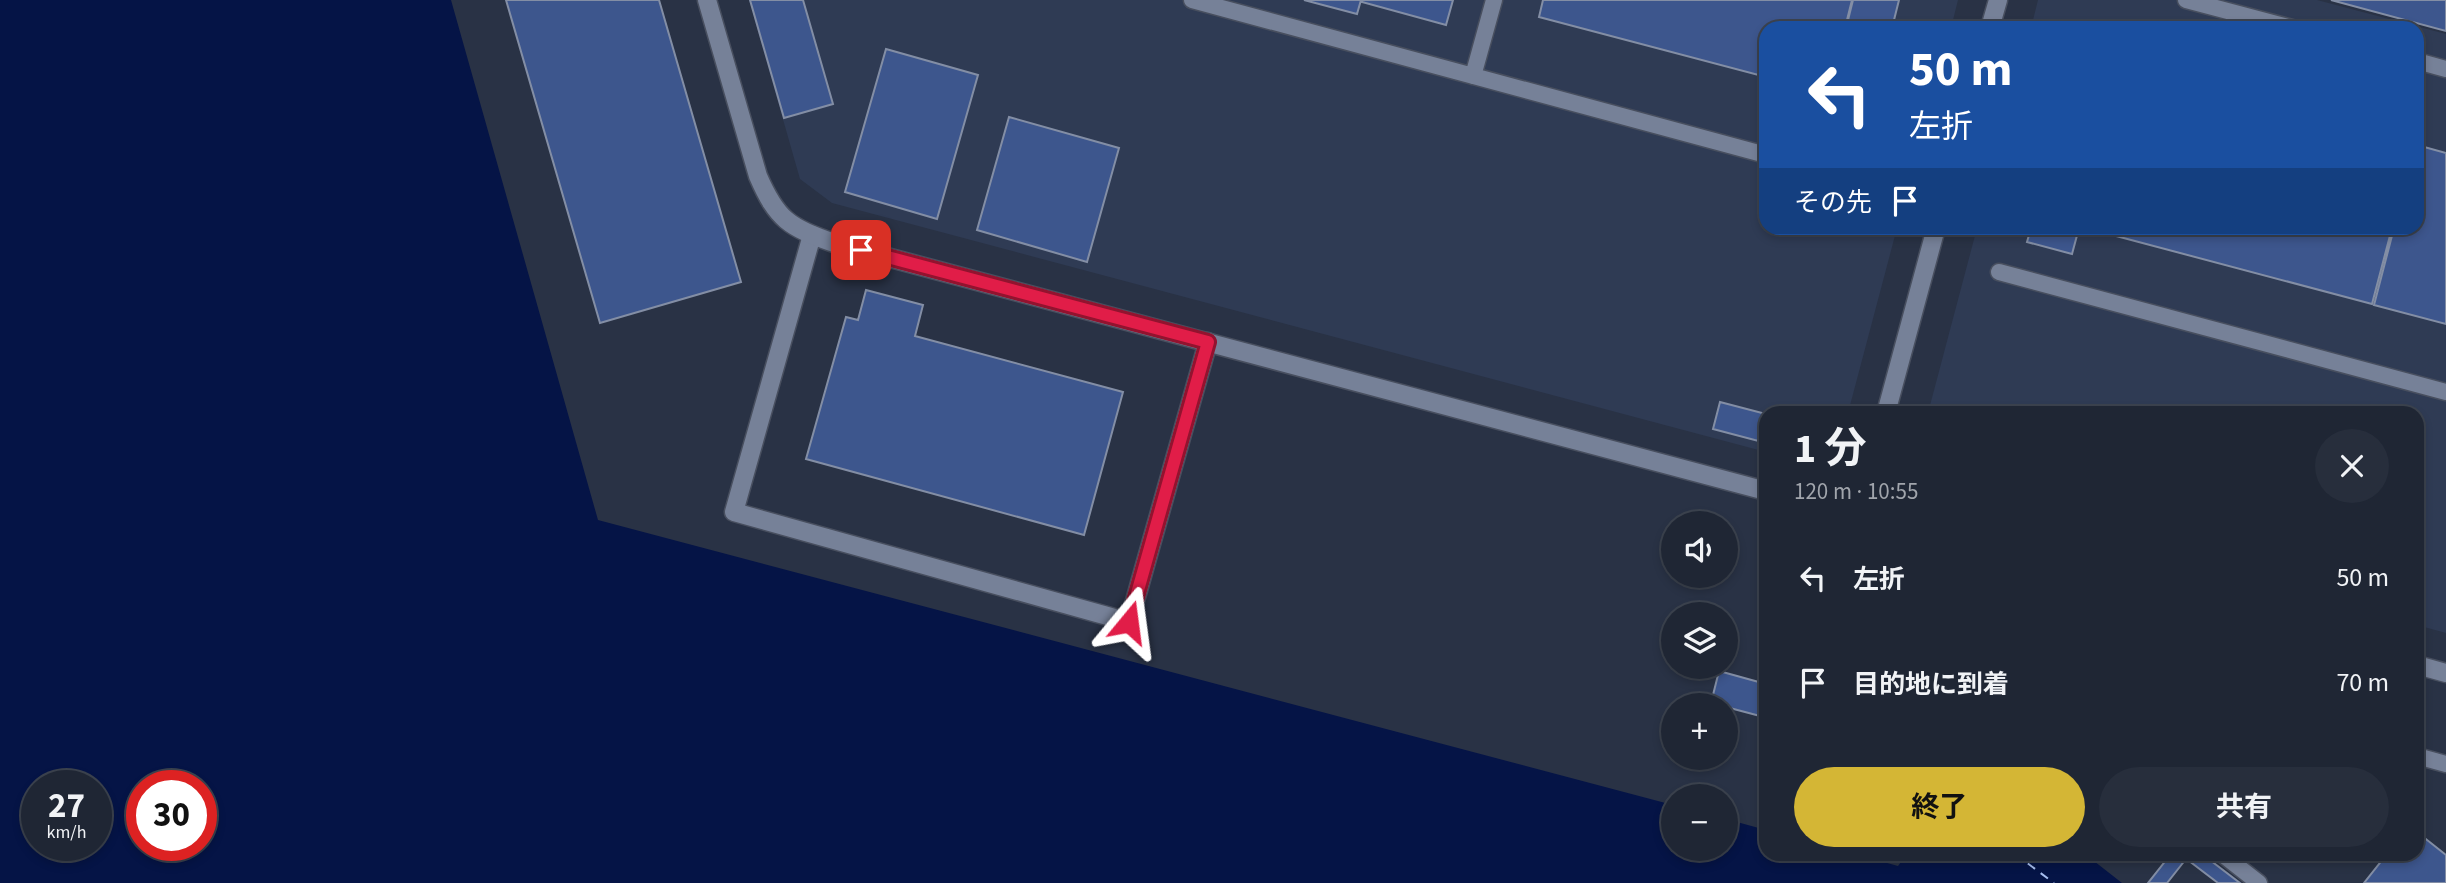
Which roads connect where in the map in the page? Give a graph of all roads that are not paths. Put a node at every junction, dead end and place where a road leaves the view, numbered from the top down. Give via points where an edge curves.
1 (707, 0) edge
2 (1192, 0) edge
3 (1494, 0) edge
4 (1998, 0) edge
5 (2186, 0) edge
6 (1992, 21) edge
7 (2266, 21) edge
8 (2424, 63) edge
9 (2446, 69) edge
10 (1473, 76) junction
11 (1759, 153) edge
12 (812, 235) junction
13 (1934, 235) edge
14 (1999, 272) dead end
15 (1208, 342) junction
16 (2446, 392) edge
17 (1888, 406) edge
18 (1759, 489) edge
19 (2424, 667) edge
20 (2446, 673) edge
21 (2424, 758) edge
22 (2446, 764) edge
23 (2230, 861) edge
24 (2259, 883) edge

1 - 12 street via 769,203 793,228
2 - 10 lane
3 - 10 lane
4 - 6 street
5 - 7 lane
8 - 9 lane
10 - 11 lane
12 - 15 street
12 - 15 street via 734,512 1129,622
13 - 17 street
14 - 16 lane
15 - 18 street
19 - 20 street
21 - 22 lane
23 - 24 lane

